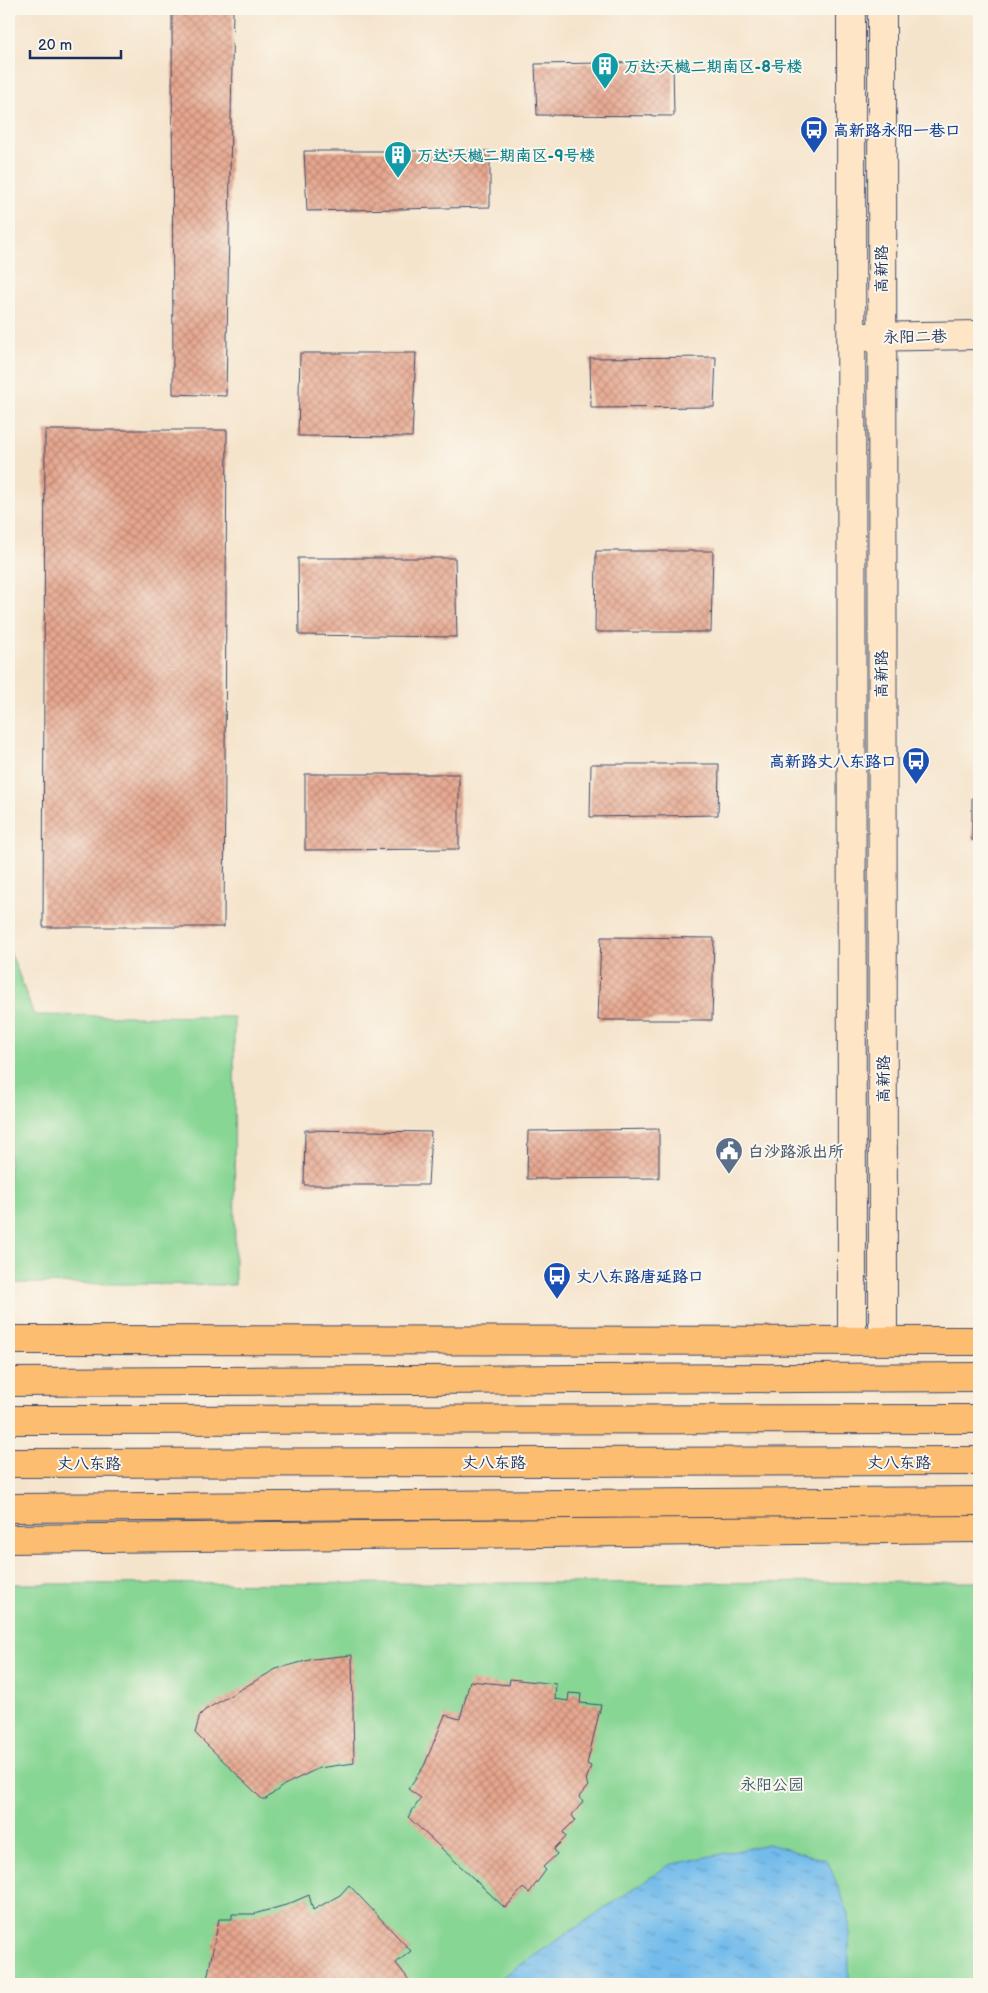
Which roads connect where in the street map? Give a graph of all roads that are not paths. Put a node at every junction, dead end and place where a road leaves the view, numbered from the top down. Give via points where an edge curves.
1 (850, 9) edge
2 (882, 9) edge
3 (979, 335) edge
4 (880, 336) junction
5 (850, 337) junction
6 (9, 1340) edge
7 (852, 1340) junction
8 (883, 1340) junction
9 (979, 1341) edge
10 (979, 1377) edge
11 (9, 1382) edge
12 (979, 1419) edge
13 (9, 1420) edge
14 (979, 1461) edge
15 (9, 1463) edge
16 (979, 1501) edge
17 (9, 1508) edge
18 (979, 1528) edge
19 (9, 1539) edge

1 - 5 main road, 高新路
2 - 4 main road, 高新路
3 - 4 main road, 永阳二巷
4 - 5 main road, 永阳二巷
4 - 8 main road, 高新路
5 - 7 main road, 高新路
6 - 7 main road
7 - 8 main road
8 - 9 main road
10 - 11 main road, bridge
12 - 13 main road, bridge
14 - 15 main road, 丈八东路, bridge
16 - 17 main road, bridge
18 - 19 main road

